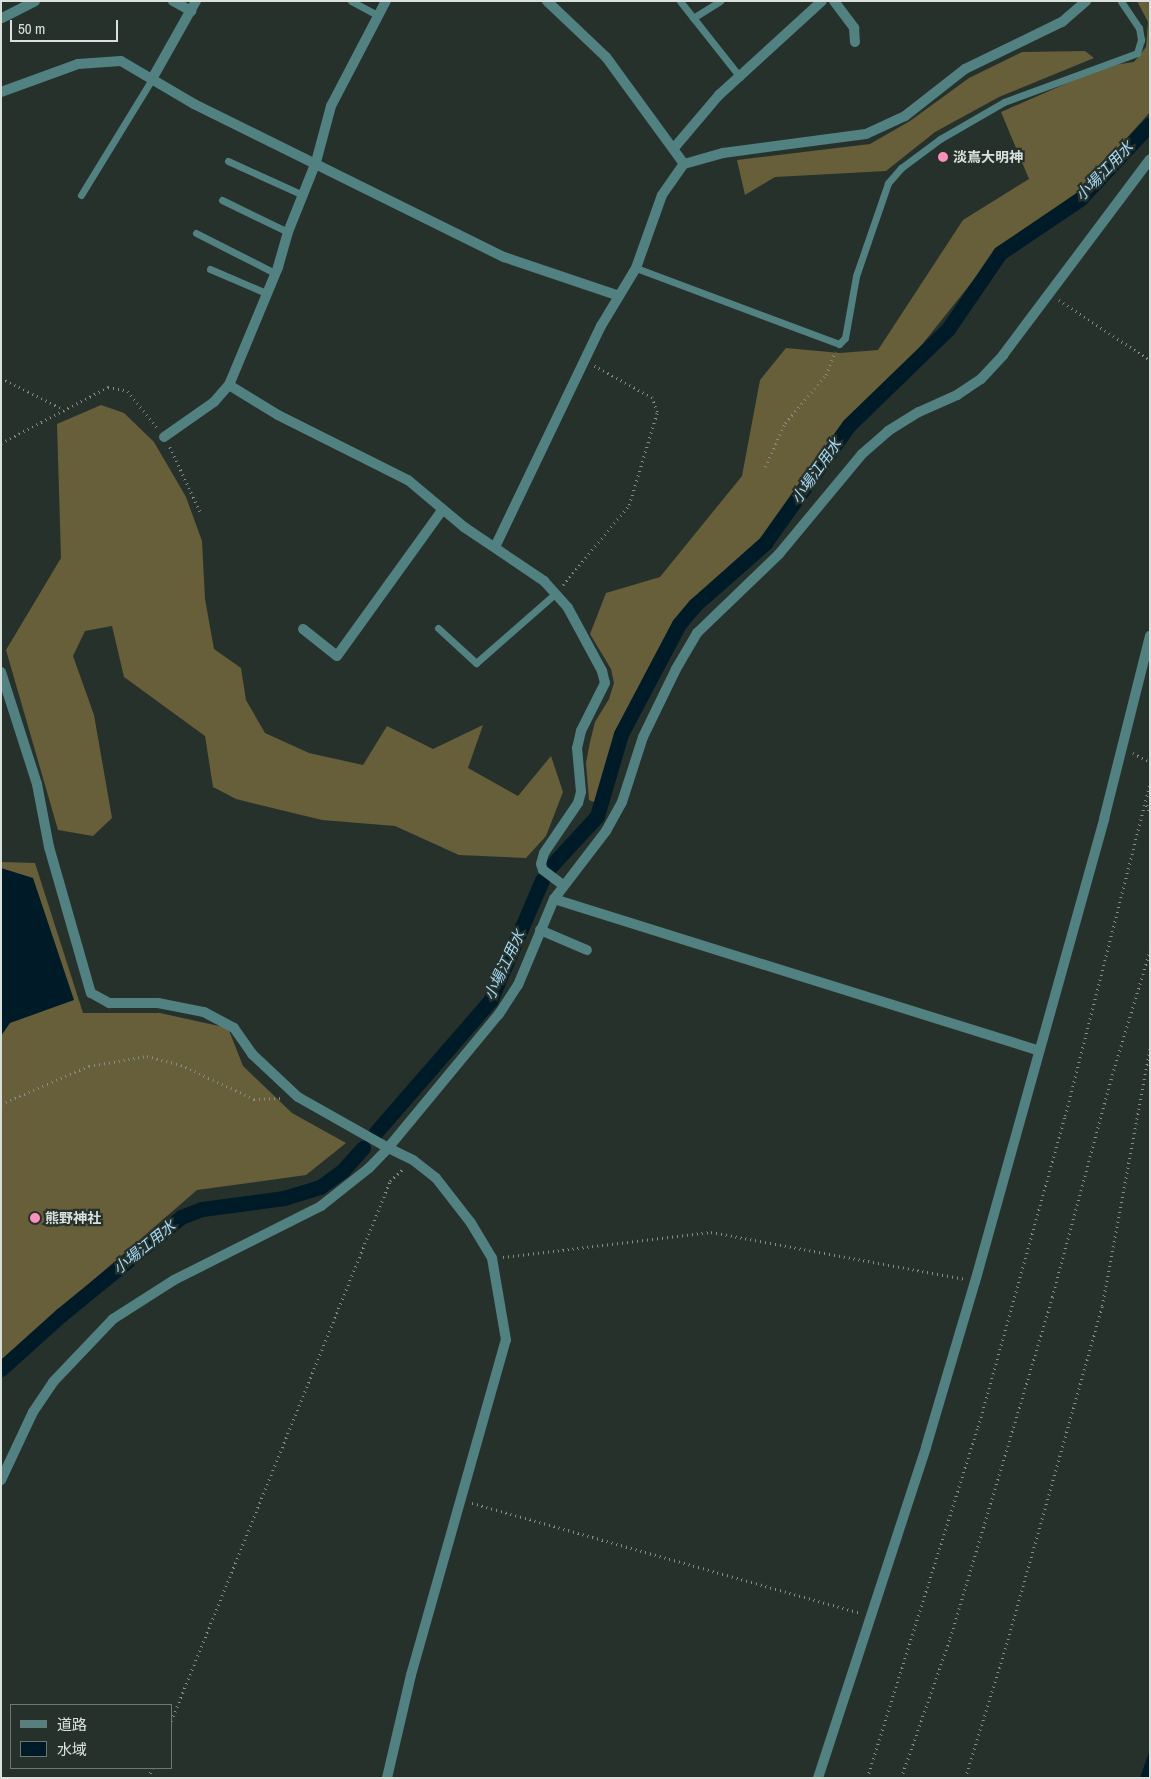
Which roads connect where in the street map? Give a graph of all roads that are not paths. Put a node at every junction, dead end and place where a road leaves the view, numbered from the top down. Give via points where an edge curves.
1 (35, 1) edge
2 (173, 1) edge
3 (196, 1) edge
4 (351, 1) edge
5 (386, 1) edge
6 (547, 1) edge
7 (680, 1) edge
8 (720, 1) edge
9 (822, 1) edge
10 (834, 1) edge
11 (1086, 1) edge
12 (1121, 1) edge
13 (191, 11) junction
14 (377, 15) junction
15 (2, 18) edge
16 (693, 18) junction
17 (855, 42) dead end
18 (740, 77) junction
19 (152, 79) junction
20 (1, 92) edge
21 (674, 148) junction
22 (1150, 159) edge
23 (228, 161) dead end
24 (316, 162) junction
25 (684, 164) junction
26 (81, 195) dead end
27 (303, 195) junction
28 (222, 200) dead end
29 (288, 232) junction
30 (196, 233) dead end
31 (636, 268) junction
32 (210, 270) dead end
33 (275, 273) junction
34 (266, 293) junction
35 (618, 296) junction
36 (229, 384) junction
37 (164, 437) road end
38 (444, 509) junction
39 (495, 547) junction
40 (556, 593) junction
41 (438, 628) dead end
42 (303, 629) dead end
43 (1150, 636) edge
44 (1, 672) edge
45 (563, 885) junction
46 (554, 899) junction
47 (540, 930) junction
48 (587, 950) dead end
49 (1037, 1050) junction
50 (388, 1148) junction
51 (1, 1480) edge
52 (387, 1778) edge
53 (818, 1778) edge

1 - 15 street
2 - 13 street
3 - 13 street
4 - 14 lane
5 - 14 street
6 - 21 street via 606,57
7 - 16 lane
8 - 16 lane
9 - 18 street
10 - 17 street via 854,28
11 - 25 street via 1062,22 965,68 906,116 866,134 723,153 696,158
12 - 31 lane via 1139,28 1142,40 1137,53 1004,102 940,139 901,168 888,183 856,276 845,338 839,344
13 - 19 street
14 - 24 street via 331,106
16 - 18 lane
18 - 21 street via 719,95
19 - 20 street via 121,61 94,60
19 - 24 street via 194,104
19 - 26 lane
21 - 25 street
22 - 45 street via 1003,355 981,379 958,395 911,417 862,454 779,554 698,633 676,669 643,737 622,802 606,831
23 - 27 lane
24 - 27 street
24 - 35 street via 504,257
25 - 31 street via 662,194
27 - 29 street
28 - 29 lane
29 - 33 street
30 - 33 lane
31 - 35 street
32 - 34 lane
33 - 34 street
34 - 36 street
35 - 39 street
36 - 37 street via 214,402
36 - 38 street via 278,415 393,471
38 - 39 street
38 - 42 street via 337,656
39 - 40 street
40 - 41 lane via 476,663
40 - 45 street via 568,608 597,661 605,683 580,731 577,748 581,792 578,803 544,854 541,864 543,870
43 - 49 street
44 - 50 street via 37,784 49,847 91,993 109,1002 158,1002 204,1012 234,1028 252,1054 298,1098
45 - 46 street
46 - 47 street
46 - 49 street
47 - 48 street
47 - 50 street via 518,985 499,1014
49 - 53 street via 975,1282 872,1617
50 - 51 street via 369,1168 321,1206 174,1280 113,1319 53,1382 33,1412
50 - 52 street via 413,1160 436,1178 471,1223 492,1258 506,1340 411,1674

